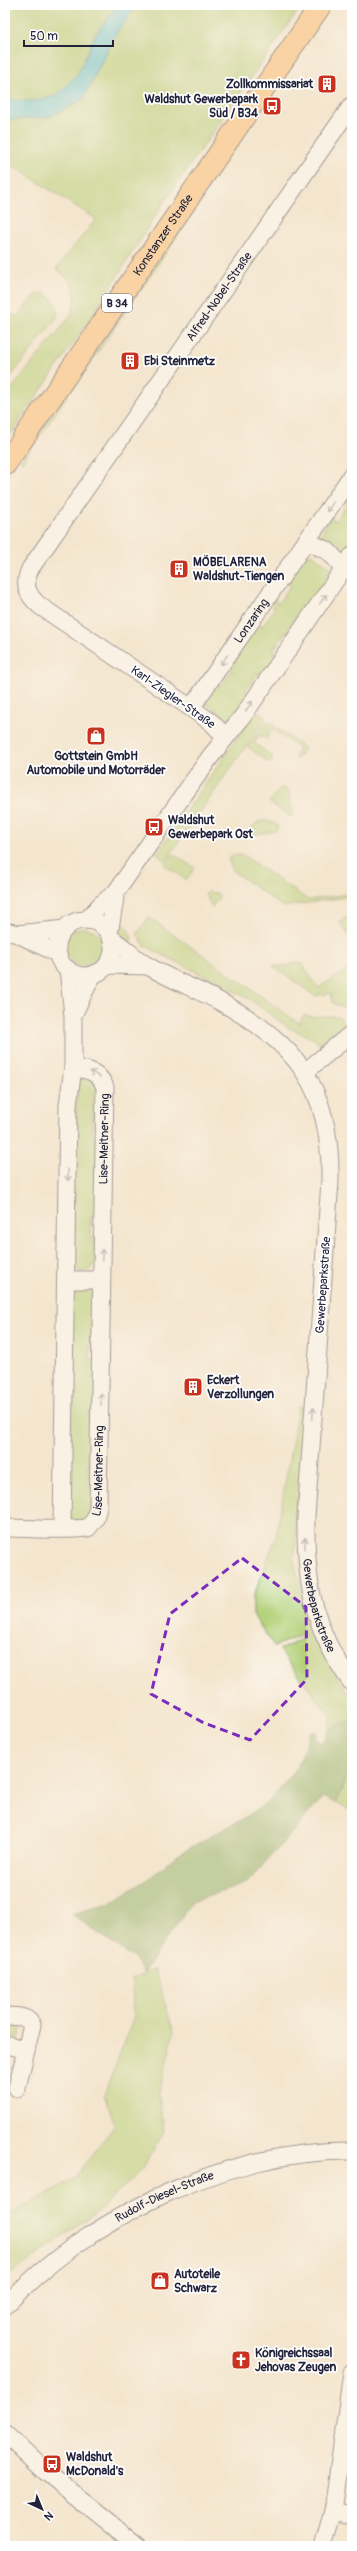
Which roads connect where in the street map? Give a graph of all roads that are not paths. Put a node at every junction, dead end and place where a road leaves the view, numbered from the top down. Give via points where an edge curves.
1 (321, 5) edge
2 (352, 106) edge
3 (5, 465) edge
4 (352, 475) edge
5 (306, 542) junction
6 (348, 562) edge
7 (26, 589) joint
8 (191, 708) junction
9 (225, 736) junction
10 (116, 892) junction
11 (87, 920) junction
12 (65, 929) junction
13 (11, 932) edge
14 (111, 936) junction
15 (58, 954) junction
16 (148, 966) junction
17 (68, 969) junction
18 (100, 970) junction
19 (73, 1015) junction
20 (352, 1033) edge
21 (73, 1068) junction
22 (305, 1072) junction
23 (66, 1280) junction
24 (102, 1280) junction
25 (5, 1528) edge
26 (62, 1529) junction
27 (352, 1683) edge
28 (5, 2016) edge
29 (5, 2044) edge
30 (26, 2050) junction
31 (17, 2088) dead end
32 (352, 2151) edge
33 (5, 2306) edge
34 (352, 2372) edge
35 (5, 2433) edge
36 (333, 2511) junction
37 (352, 2515) edge
38 (138, 2546) edge
39 (323, 2546) edge

1 - 3 main road, Konstanzer Straße / B 34
2 - 7 street, Alfred-Nobel-Straße via 30,569
4 -> 5 street, Lonzaring
5 - 6 street
5 -> 8 street, Lonzaring
9 -> 6 street via 243,716
7 - 8 street, Karl-Ziegler-Straße via 31,599 40,606
8 - 9 street, Karl-Ziegler-Straße
9 - 10 street, Karl-Ziegler-Straße
10 - 11 street, Karl-Ziegler-Straße
10 - 14 street, Karl-Ziegler-Straße
11 - 12 street via 75,922
11 - 14 street, Gewerbeparkstraße via 104,927
12 - 13 street
12 - 15 street via 59,941
13 - 15 street
14 - 16 street, Gewerbeparkstraße
14 - 18 street via 111,957
15 - 17 street
16 - 18 street, Gewerbeparkstraße
16 - 22 street, Gewerbeparkstraße via 247,1017 287,1048
17 - 18 street, Gewerbeparkstraße via 84,976
17 - 19 street
18 - 19 street
19 - 21 street
20 - 22 street
21 -> 23 street via 68,1105
24 -> 21 street, Lise-Meitner-Ring via 105,1087 101,1077 87,1069
27 -> 22 street, Gewerbeparkstraße via 339,1666 325,1639 308,1584 305,1558 330,1152 324,1117 317,1095
23 - 24 street
23 - 26 street
26 -> 24 street, Lise-Meitner-Ring via 88,1528 95,1519 100,1494
25 - 26 street, Lise-Meitner-Ring
28 - 30 street via 30,2020 32,2026
29 - 30 street
30 - 31 street
32 - 33 street, Rudolf-Diesel-Straße via 322,2151 249,2163 142,2204 78,2243
34 - 36 street
35 - 38 street via 46,2472
36 - 37 street
36 - 39 street

